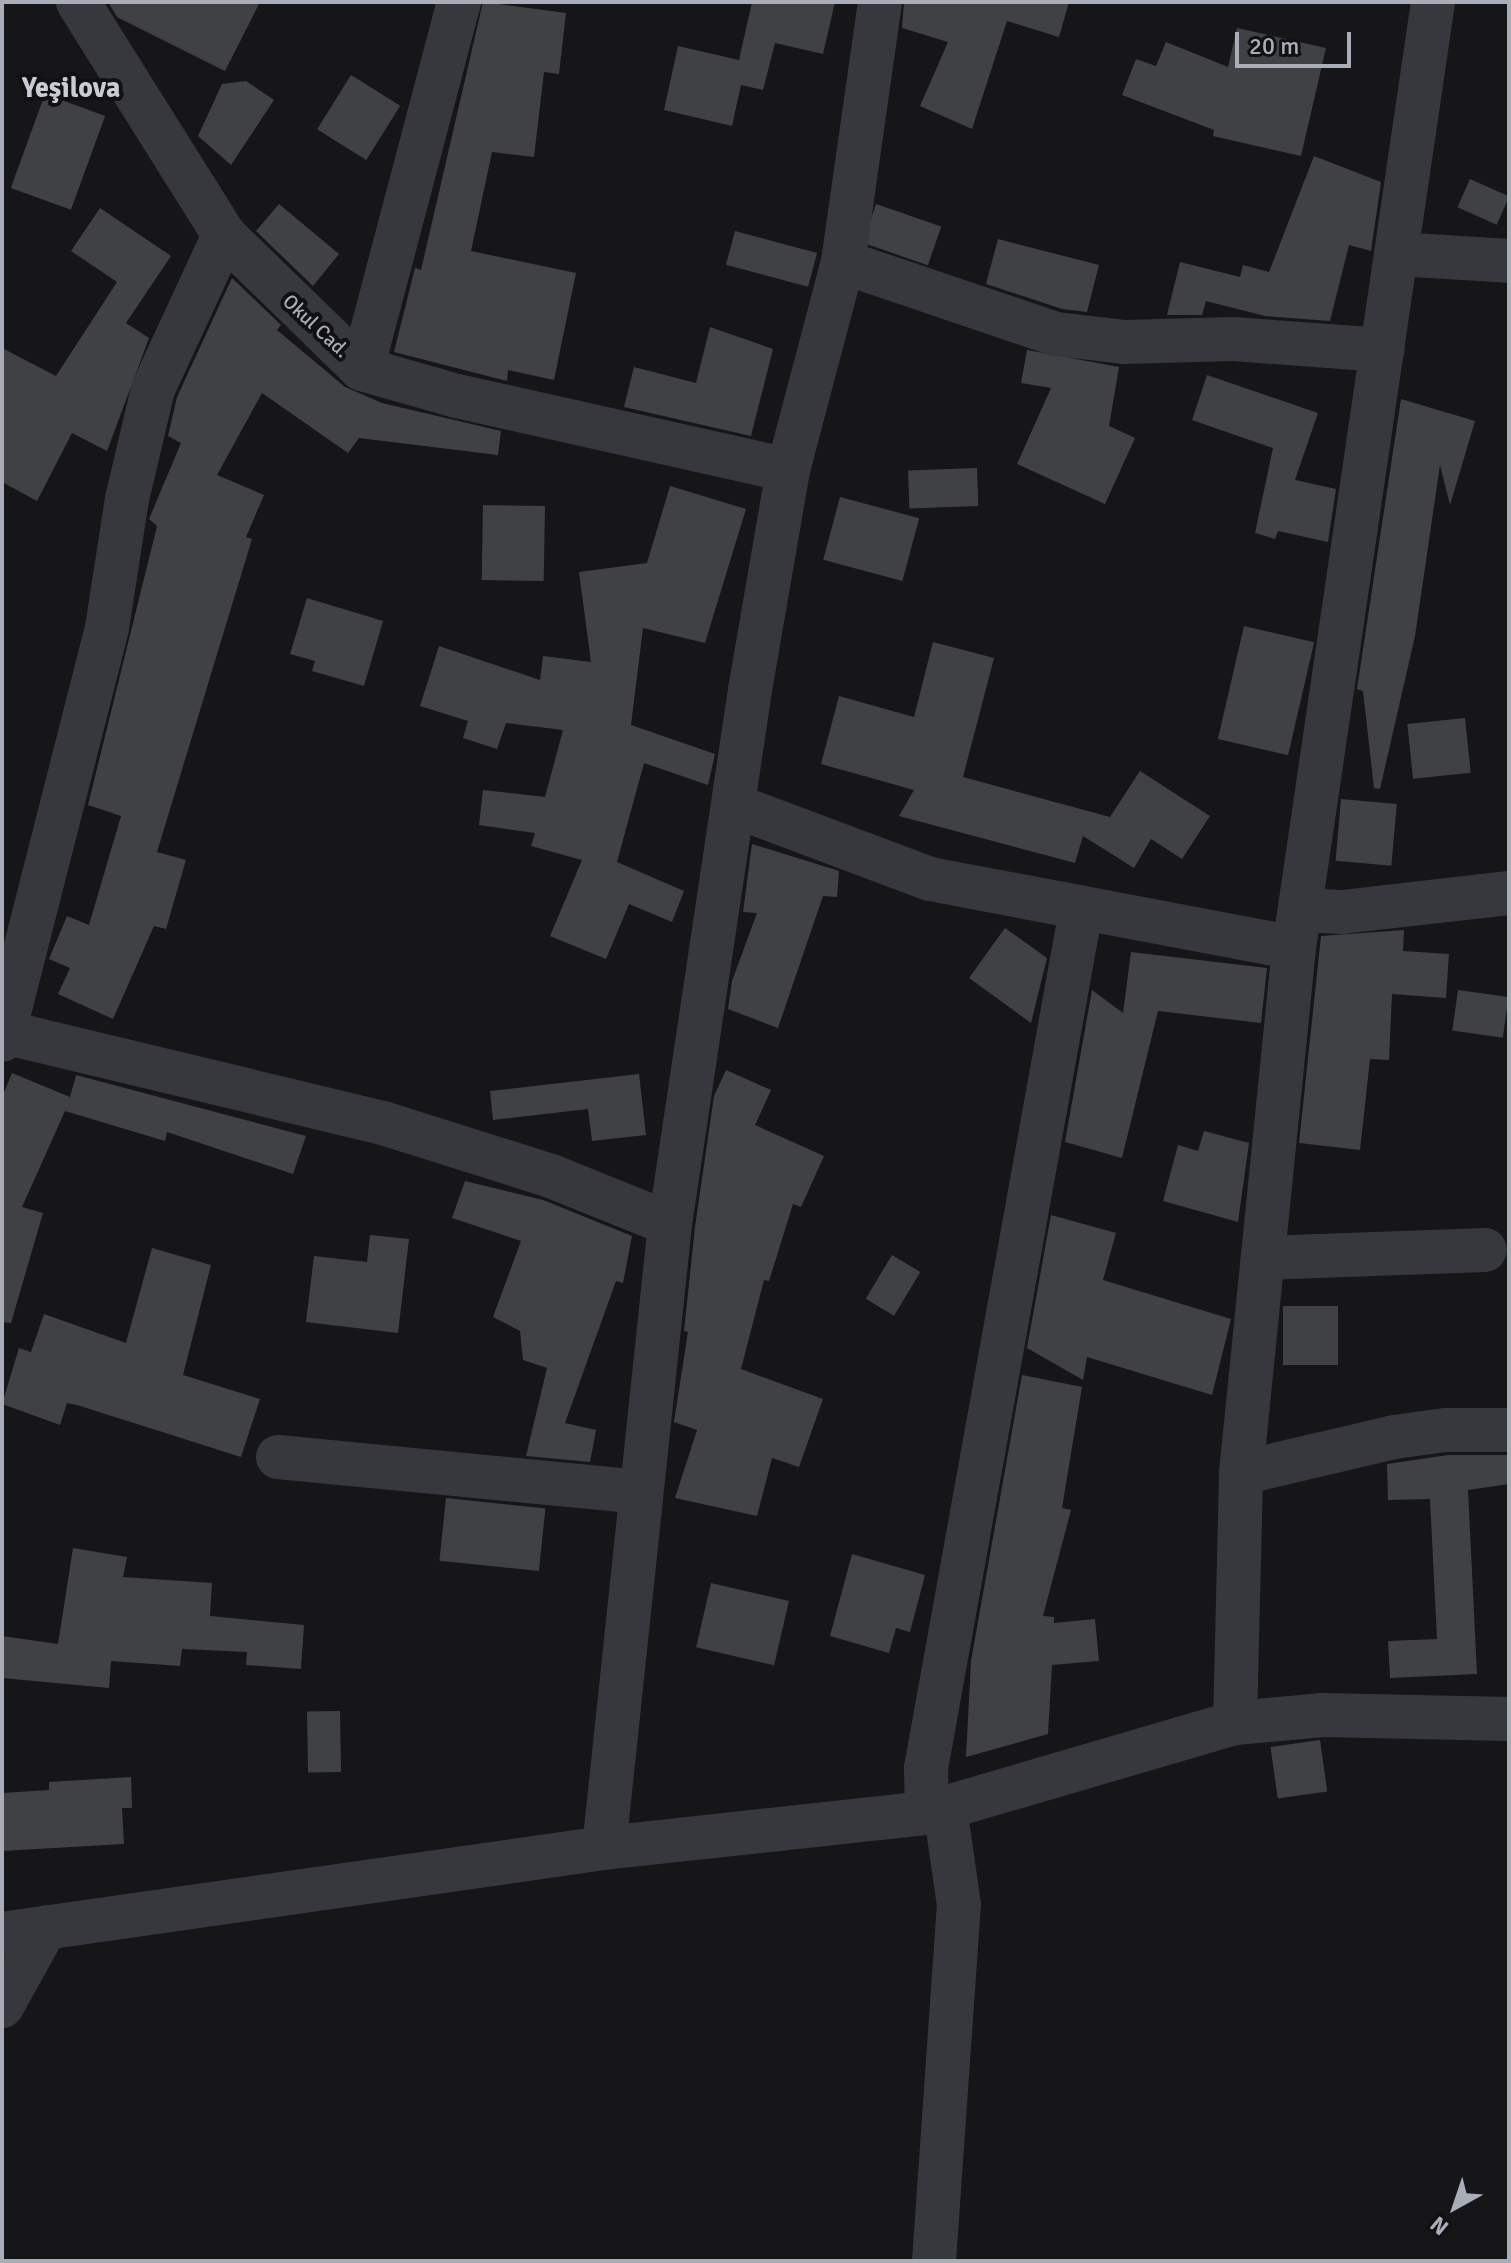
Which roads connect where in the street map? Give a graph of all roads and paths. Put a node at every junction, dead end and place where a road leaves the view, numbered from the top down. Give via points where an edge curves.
1 (78, 2) edge
2 (459, 2) edge
3 (880, 2) edge
4 (1433, 2) edge
5 (224, 235) junction
6 (1396, 254) junction
7 (1509, 261) edge
8 (843, 262) junction
9 (1383, 350) junction
10 (362, 369) junction
11 (788, 470) junction
12 (733, 805) junction
13 (1509, 893) edge
14 (1081, 910) junction
15 (1297, 929) junction
16 (3, 1036) edge
17 (670, 1224) junction
18 (1485, 1250) dead end
19 (1264, 1258) junction
20 (1507, 1430) dead end
21 (278, 1457) dead end
22 (1241, 1473) junction
23 (640, 1492) junction
24 (1509, 1719) edge
25 (1235, 1723) junction
26 (936, 1810) junction
27 (604, 1848) junction
28 (46, 1927) junction
29 (2, 1934) edge
30 (2, 2006) edge
31 (934, 2261) edge

1 - 5 street, Okul Cad.
2 - 10 street
3 - 8 street
4 - 6 street
5 - 10 street, Okul Cad.
5 - 16 street via 153,389 127,499 107,628
6 - 7 street
6 - 9 street
8 - 9 street via 1056,334 1124,342 1233,339
8 - 11 street
9 - 15 street
10 - 11 street, Okul Cad. via 457,396
11 - 12 street
12 - 14 street via 930,879
12 - 17 street
13 - 15 street via 1342,912
14 - 15 street
14 - 26 street via 926,1768
15 - 19 street
16 - 17 street via 383,1123 551,1176
17 - 23 street
18 - 19 street
19 - 22 street
20 - 22 street via 1420,1433
21 - 23 street
22 - 25 street
23 - 27 street
24 - 25 street via 1323,1715
25 - 26 street
26 - 27 street
26 - 31 street via 959,1905
27 - 28 street
28 - 29 street
28 - 30 street

